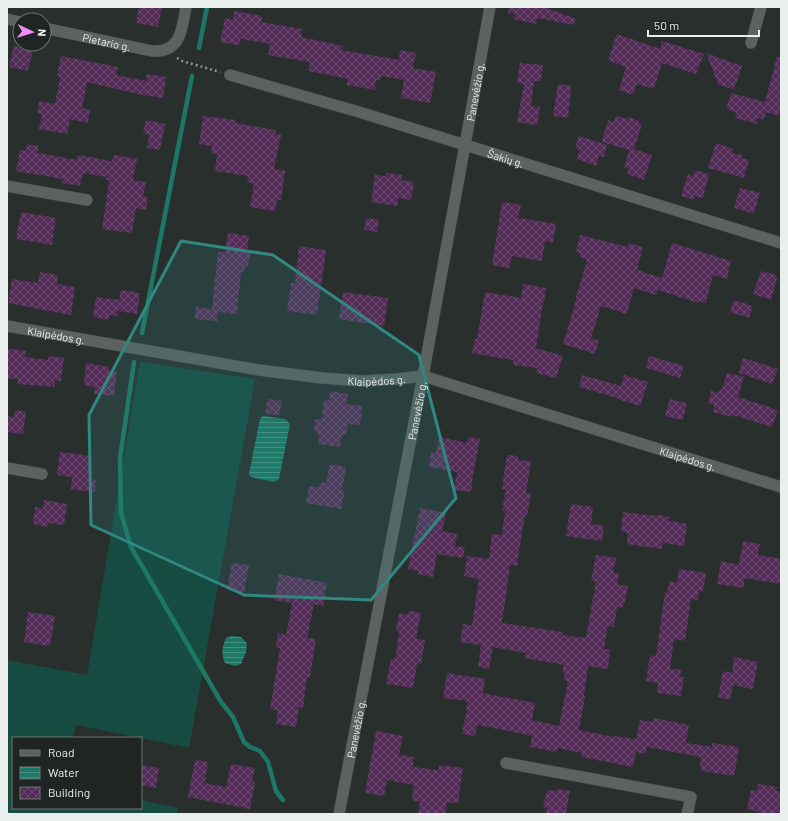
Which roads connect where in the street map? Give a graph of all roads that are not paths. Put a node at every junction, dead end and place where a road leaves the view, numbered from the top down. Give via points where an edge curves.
1 (186, 7) edge
2 (490, 7) edge
3 (761, 7) edge
4 (52, 30) edge
5 (751, 42) dead end
6 (230, 74) road end
7 (464, 145) junction
8 (7, 186) edge
9 (87, 200) dead end
10 (781, 243) edge
11 (7, 326) edge
12 (423, 376) junction
13 (7, 468) edge
14 (42, 474) dead end
15 (781, 487) edge
16 (506, 763) dead end
17 (339, 814) edge
18 (687, 814) edge

1 - 4 street, Pietario g. via 182,31 170,49 164,51 152,51
2 - 7 street, Panevėžio g.
3 - 5 street
6 - 7 street, Šakių g.
7 - 10 street, Šakių g.
7 - 12 street, Panevėžio g.
8 - 9 street
11 - 12 street, Klaipėdos g. via 259,370 322,378 363,380
12 - 15 street, Klaipėdos g.
12 - 17 street, Panevėžio g.
13 - 14 street
16 - 18 street via 690,797

